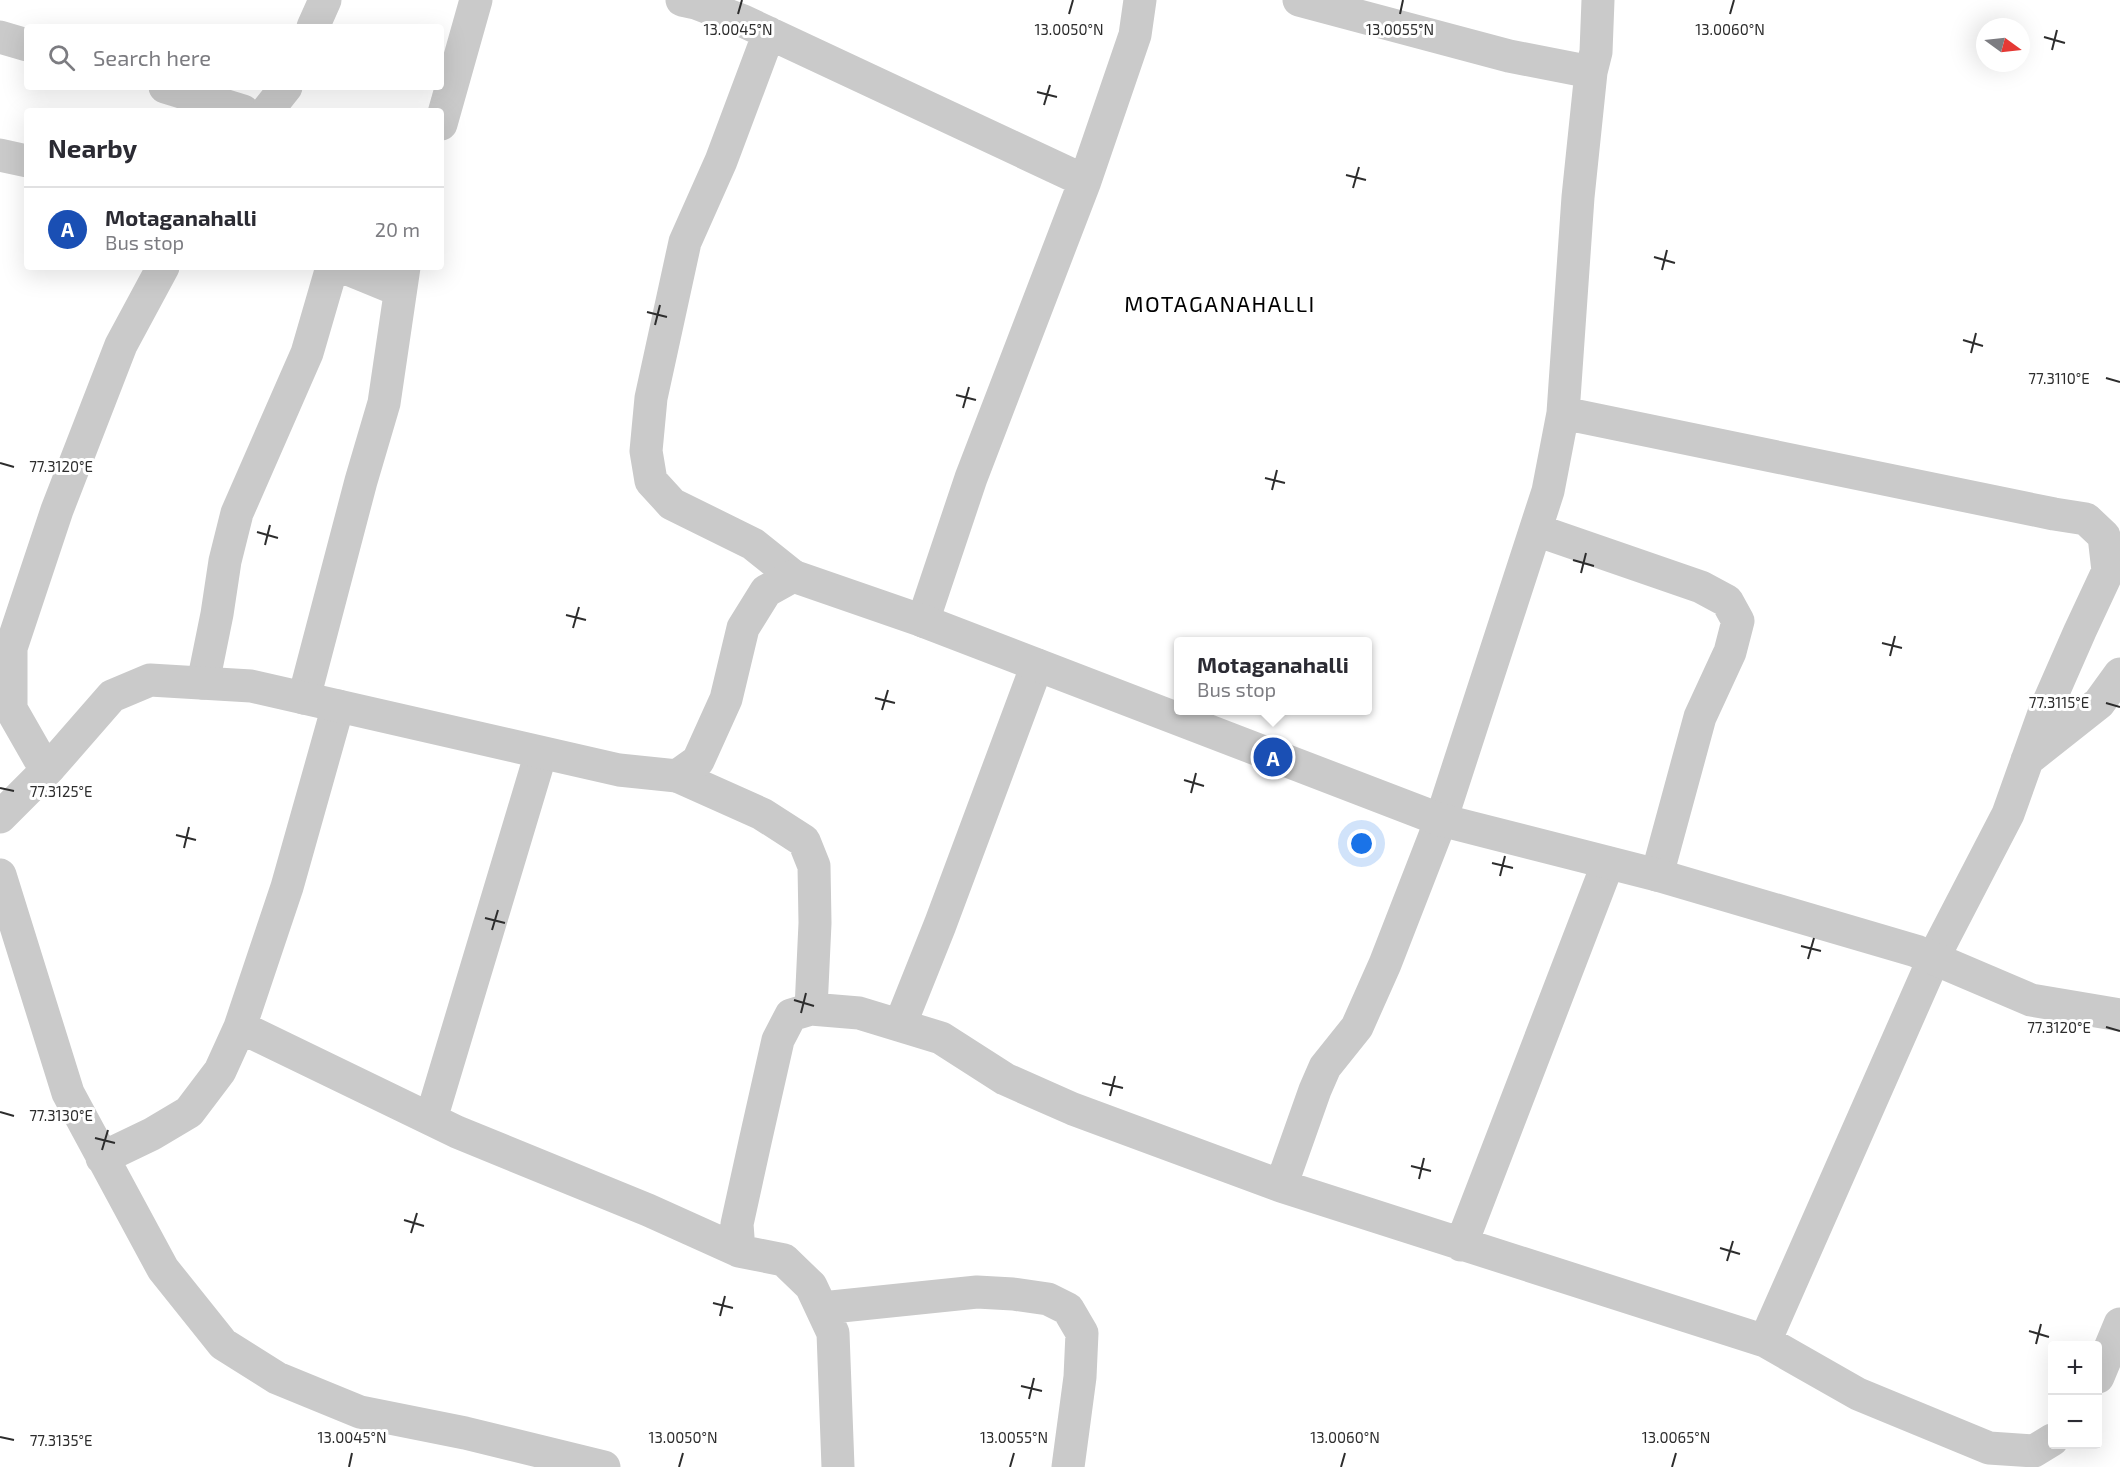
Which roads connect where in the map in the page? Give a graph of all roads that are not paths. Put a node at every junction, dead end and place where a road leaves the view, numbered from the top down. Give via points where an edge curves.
1 (325, 0) edge
2 (476, 0) edge
3 (682, 0) edge
4 (1140, 0) edge
5 (1299, 0) edge
6 (1598, 0) edge
7 (314, 24) edge
8 (769, 33) junction
9 (0, 37) edge
10 (24, 44) edge
11 (1591, 72) junction
12 (175, 90) edge
13 (284, 90) edge
14 (233, 108) edge
15 (269, 108) edge
16 (444, 113) edge
17 (0, 155) edge
18 (24, 160) edge
19 (1085, 181) junction
20 (161, 270) edge
21 (331, 270) edge
22 (359, 270) edge
23 (401, 278) edge
24 (1563, 413) junction
25 (1536, 530) junction
26 (793, 576) junction
27 (923, 621) junction
28 (1037, 665) junction
29 (2120, 674) edge
30 (203, 683) junction
31 (304, 698) junction
32 (338, 706) junction
33 (541, 753) junction
34 (2027, 760) junction
35 (50, 767) junction
36 (677, 776) junction
37 (0, 817) edge
38 (1441, 820) junction
39 (1608, 863) junction
40 (0, 874) edge
41 (1657, 875) junction
42 (1934, 959) junction
43 (811, 1009) junction
44 (2120, 1015) edge
45 (900, 1025) junction
46 (240, 1027) junction
47 (430, 1119) junction
48 (102, 1158) junction
49 (1281, 1186) junction
50 (1461, 1245) junction
51 (739, 1251) junction
52 (822, 1308) junction
53 (2120, 1324) edge
54 (1765, 1341) junction
55 (2102, 1365) edge
56 (2048, 1442) edge
57 (604, 1467) edge
58 (838, 1467) edge
59 (1068, 1467) edge

1 - 7 street
2 - 16 street
3 - 8 street
4 - 19 street via 1135,35
5 - 11 street via 1509,56
6 - 11 street via 1596,52
8 - 19 street
8 - 26 street via 685,242 651,398 646,451 651,481 672,504 753,544
9 - 10 street
11 - 24 street
12 - 14 street
13 - 15 street
17 - 18 street
19 - 27 street via 971,478
20 - 35 street via 121,345 57,510 11,648 11,709 39,758
21 - 30 street via 307,353 237,513
22 - 23 street
23 - 31 street via 384,403
24 - 25 street
24 - 34 street via 2086,519 2104,536 2108,571 2079,631
25 - 38 street
25 - 41 street via 1701,587 1727,601 1738,621 1731,652 1700,717
26 - 27 street
26 - 36 street via 766,591 743,628 726,699 698,761
27 - 28 street
28 - 38 street
28 - 45 street
29 - 34 street via 2099,703
30 - 31 street via 251,686
30 - 35 street via 150,680 112,696
31 - 32 street
32 - 33 street
32 - 46 street via 287,887
33 - 36 street via 619,770
33 - 47 street
34 - 42 street via 2008,814
35 - 37 street
36 - 43 street via 762,814 804,841 814,866
38 - 39 street
38 - 49 street via 1357,1027 1325,1067
39 - 41 street
39 - 50 street
40 - 48 street via 68,1093
41 - 42 street
42 - 44 street via 2031,1000
42 - 54 street
43 - 45 street via 859,1012
43 - 51 street via 791,1015 778,1040 736,1224
45 - 49 street via 941,1038 1005,1079 1073,1109
46 - 47 street
46 - 48 street via 220,1071 189,1112
47 - 51 street
48 - 57 street via 163,1269 223,1344 277,1378 360,1412
49 - 50 street
50 - 54 street
51 - 52 street via 784,1260 811,1286
52 - 58 street via 833,1333
52 - 59 street via 976,1292 1048,1299 1068,1309 1082,1333
53 - 55 street
54 - 56 street via 1858,1394 1989,1448 2034,1451

